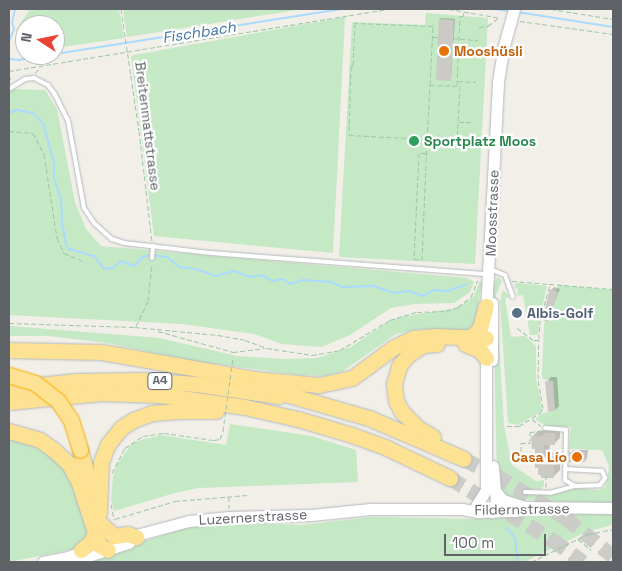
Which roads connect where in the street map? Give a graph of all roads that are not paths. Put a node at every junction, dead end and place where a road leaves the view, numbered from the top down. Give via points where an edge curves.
1 (514, 15) edge
2 (9, 89) edge
3 (153, 246) junction
4 (152, 258) road end
5 (487, 274) junction
6 (513, 296) dead end
7 (486, 306) joint
8 (480, 340) junction
9 (9, 350) edge
10 (44, 350) junction
11 (486, 358) joint
12 (9, 375) edge
13 (9, 388) edge
14 (310, 401) junction
15 (9, 402) edge
16 (298, 419) junction
17 (545, 428) road end
18 (9, 431) edge
19 (565, 470) junction
20 (487, 472) junction
21 (450, 478) tunnel mouth
22 (575, 486) junction
23 (496, 492) junction
24 (525, 492) dead end
25 (476, 506) junction
26 (524, 507) junction
27 (492, 508) junction
28 (613, 508) edge
29 (371, 509) joint
30 (462, 509) junction
31 (136, 537) junction
32 (94, 542) junction
33 (43, 562) edge

1 - 5 main road, Moosstrasse via 503,50 497,91
2 - 3 lane via 30,78 48,85 62,105 71,132 81,200 88,215 112,239
3 - 4 lane
3 - 5 lane
5 - 6 lane, Moosstrasse via 505,274
5 - 7 main road, Moosstrasse
5 - 8 main road, Moosstrasse
7 - 8 highway
8 - 10 highway via 413,338 394,347 352,378 319,385 255,379 102,352
8 - 11 highway via 480,350
8 - 14 highway, A4 via 418,348 401,362 394,384 396,401 408,420 465,456 385,424
8 - 23 main road, Moosstrasse
9 - 10 highway
10 - 14 highway via 178,371 270,389
11 - 20 main road
12 - 32 highway, bridge via 35,383 58,401 70,420 80,450
13 - 14 highway, A4 via 77,381 142,380 217,386
15 - 16 highway, A4 via 71,394 137,394 214,402
16 - 21 highway, A4 via 387,448
16 - 32 highway via 194,410 152,413 133,420 114,435 104,452
17 - 19 lane via 566,430
18 - 32 highway via 40,440 69,464 79,483
19 - 22 lane via 566,481
19 - 22 lane via 599,470 605,473 605,481 600,485
20 - 25 main road via 484,495
20 - 27 main road
22 - 24 lane via 545,493
23 - 26 main road via 502,500
23 - 27 main road, Moosstrasse
25 - 27 main road
25 - 30 main road
26 - 27 main road, Fildernstrasse
26 - 28 main road, Fildernstrasse
27 - 30 main road, Fildernstrasse via 477,512
29 - 30 main road, Fildernstrasse
29 - 31 main road, Luzernerstrasse via 189,521
31 - 32 highway via 128,534
31 - 32 main road, Luzernerstrasse via 128,543
32 - 33 main road, Luzernerstrasse

